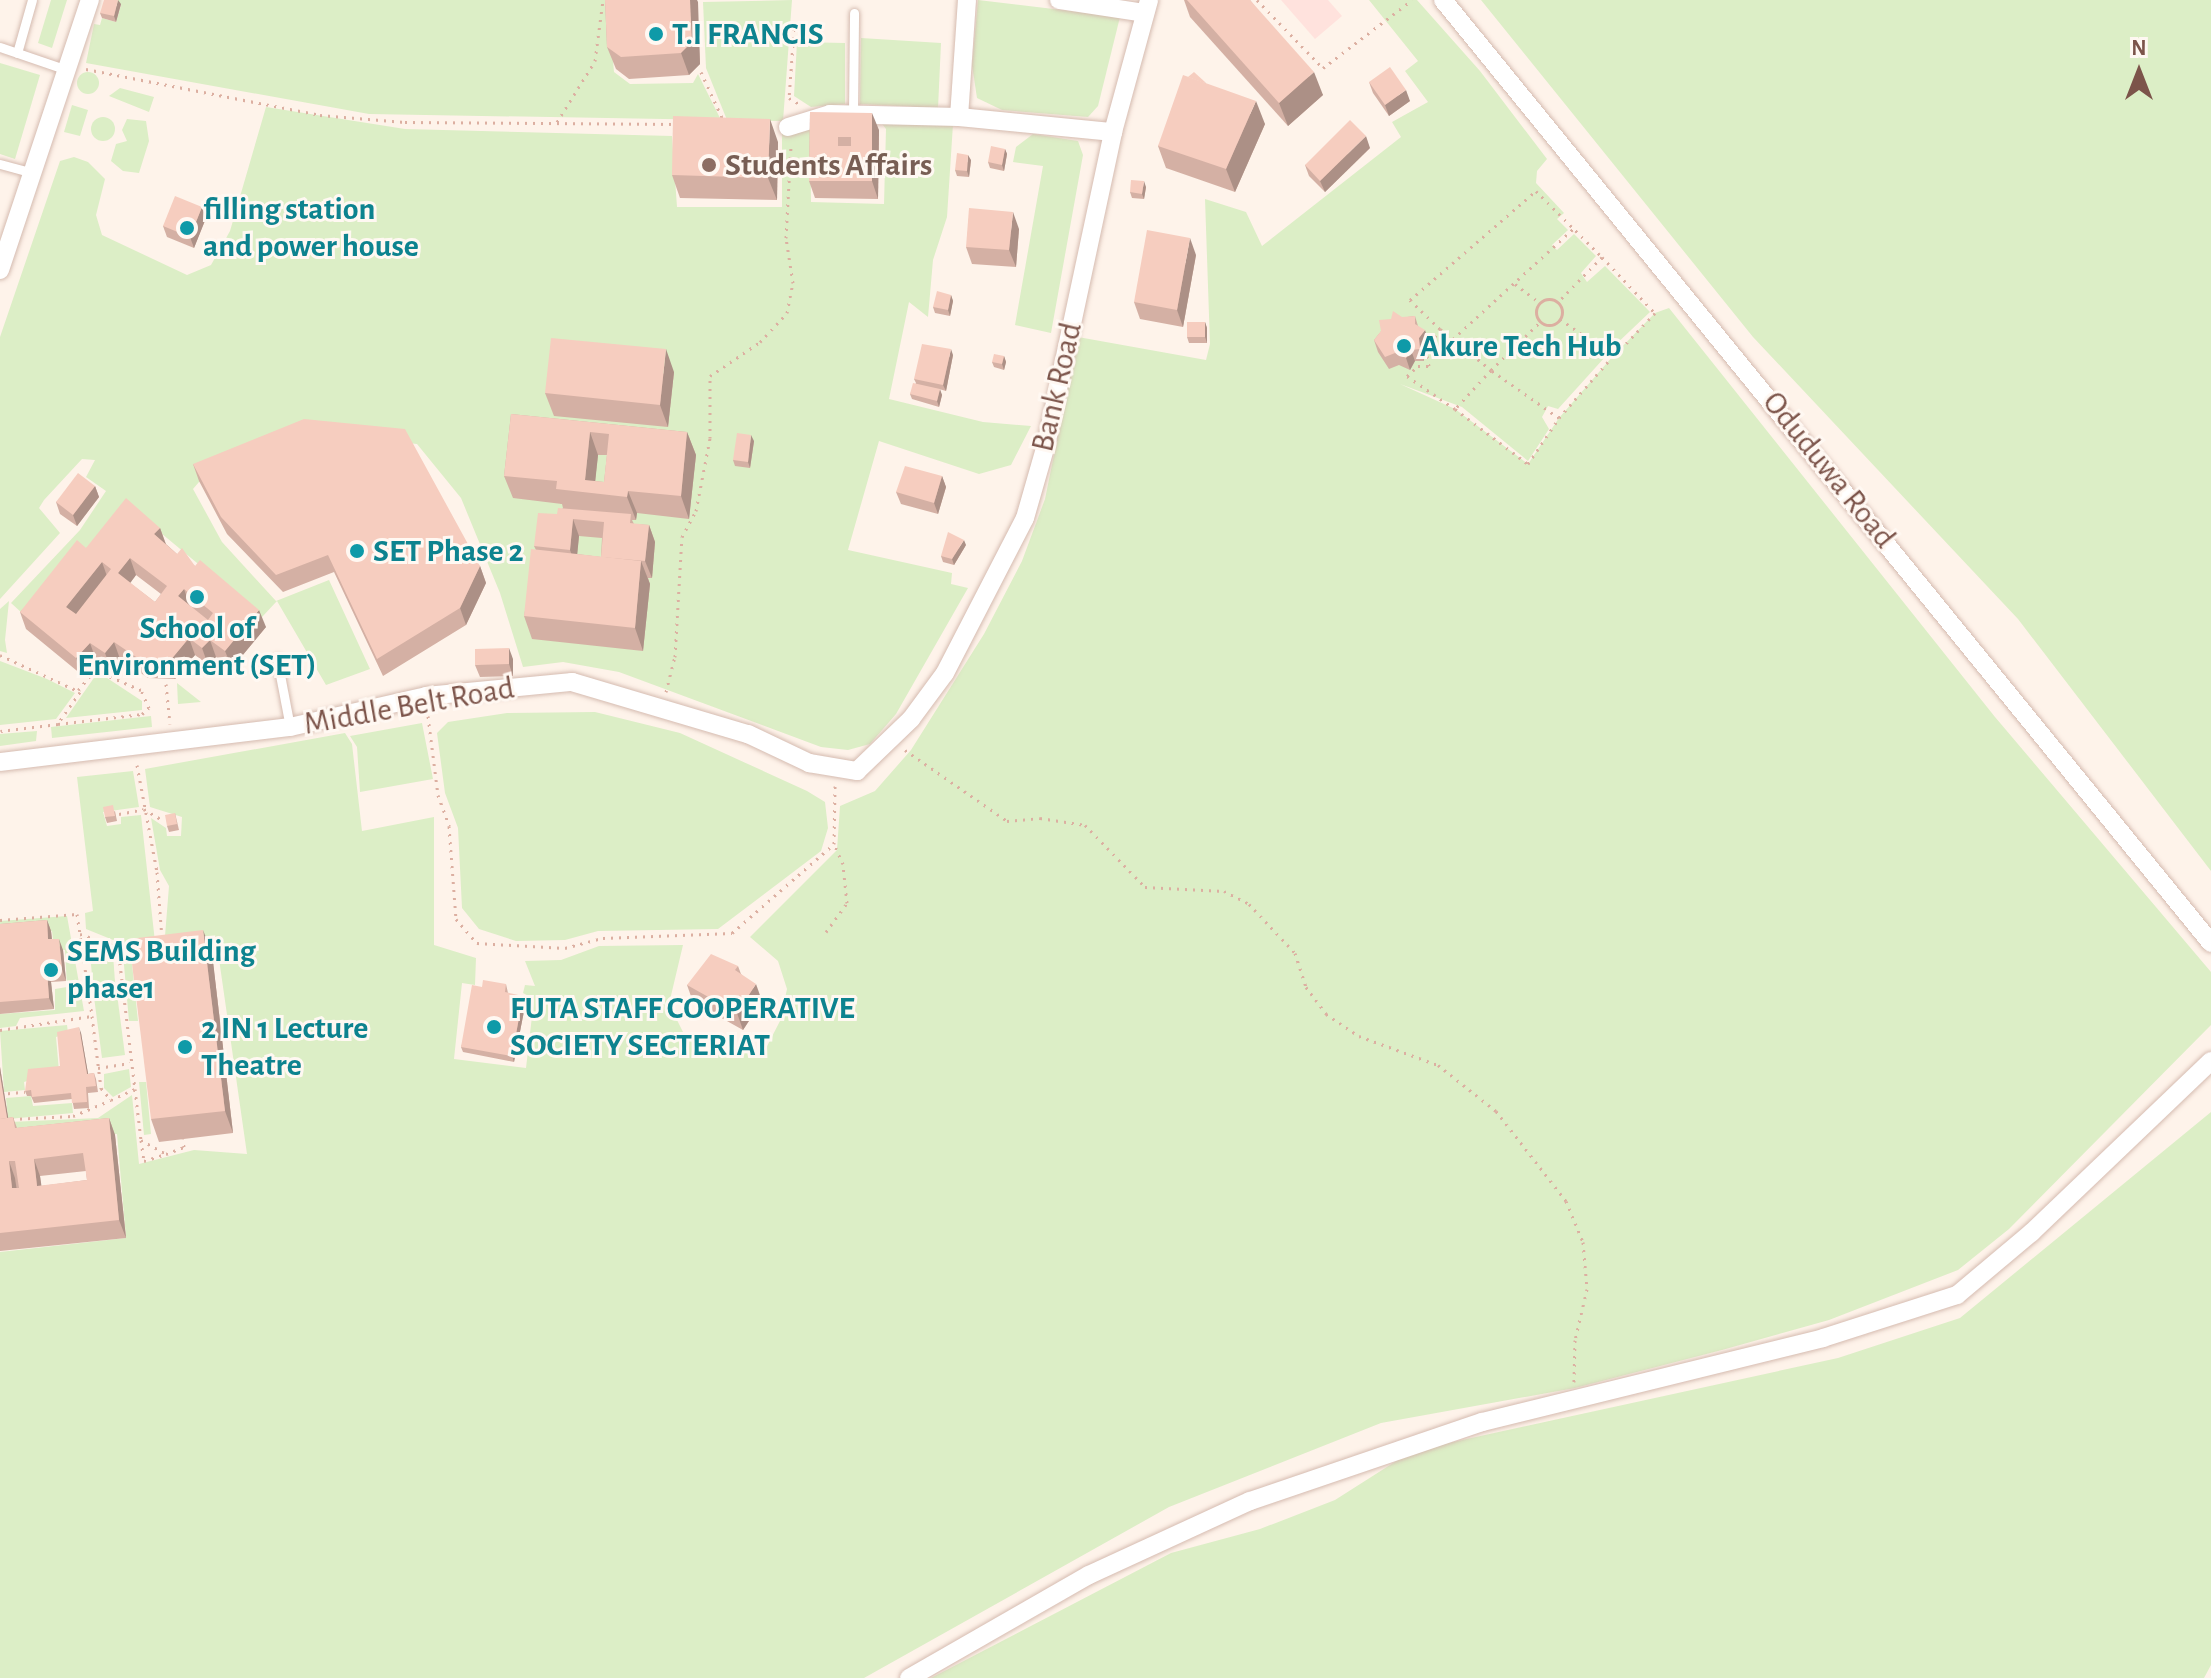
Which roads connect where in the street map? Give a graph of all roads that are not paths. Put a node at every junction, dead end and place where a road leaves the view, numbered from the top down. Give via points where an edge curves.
1 (32, 0) edge
2 (90, 0) edge
3 (967, 0) edge
4 (1059, 0) edge
5 (1443, 0) edge
6 (1147, 7) edge
7 (854, 13) dead end
8 (0, 47) edge
9 (17, 53) junction
10 (68, 68) junction
11 (853, 114) junction
12 (959, 117) junction
13 (794, 126) road end
14 (1113, 132) junction
15 (0, 164) edge
16 (33, 173) junction
17 (0, 270) edge
18 (277, 659) dead end
19 (290, 727) junction
20 (0, 762) edge
21 (834, 771) joint
22 (2211, 943) edge
23 (2211, 1061) edge
24 (909, 1678) edge

1 - 9 lane
2 - 10 street
3 - 12 street
4 - 6 street
5 - 22 street, Oduduwa Road
6 - 14 street, Bank Road
7 - 11 lane
8 - 9 lane
9 - 10 lane
10 - 16 street
11 - 12 street
11 - 13 street via 818,115
12 - 14 street
14 - 21 street, Bank Road via 1046,445 1025,518 945,673 891,742 857,771
15 - 16 lane
16 - 17 street
18 - 19 lane
19 - 20 street, Middle Belt Road
19 - 21 street, Middle Belt Road via 426,696 572,682 748,734
23 - 24 street via 2031,1233 1957,1295 1823,1338 1482,1422 1250,1501 1089,1575

